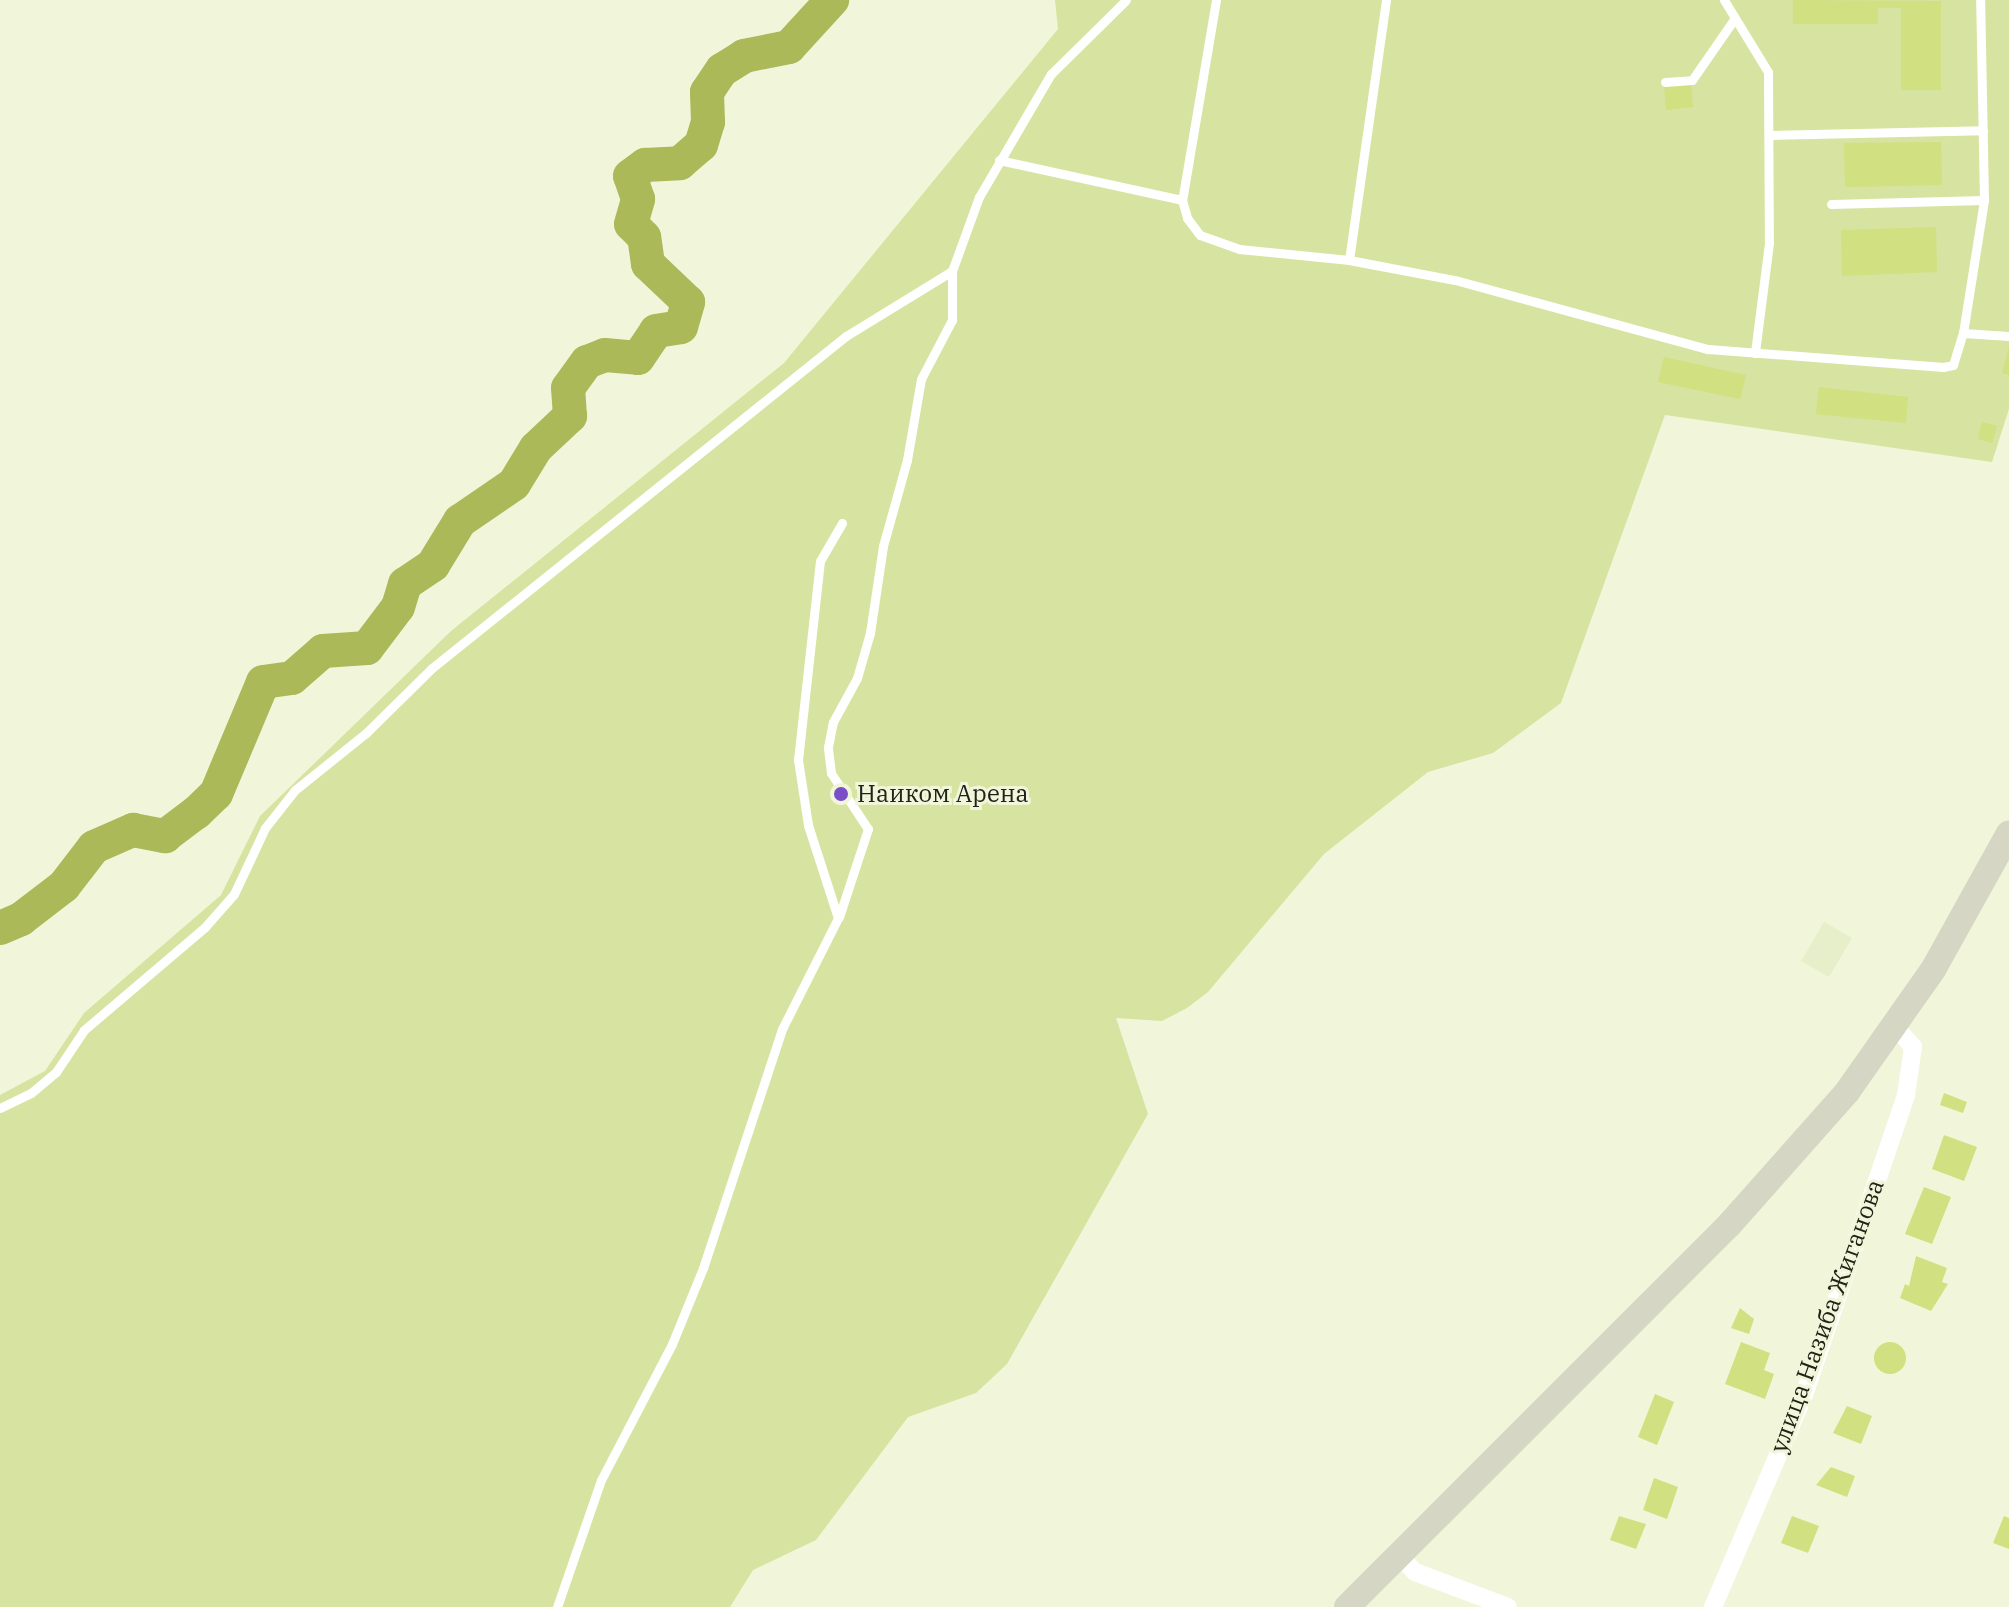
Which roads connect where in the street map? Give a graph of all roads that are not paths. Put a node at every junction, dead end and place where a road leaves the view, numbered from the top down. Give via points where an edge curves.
1 (1126, 0) edge
2 (1216, 0) edge
3 (1386, 0) edge
4 (1724, 0) edge
5 (1980, 0) edge
6 (1735, 18) junction
7 (1665, 82) dead end
8 (1983, 130) junction
9 (1769, 135) junction
10 (999, 160) junction
11 (1182, 200) junction
12 (1984, 200) junction
13 (1831, 204) dead end
14 (1349, 260) junction
15 (952, 271) junction
16 (1963, 333) junction
17 (2009, 336) edge
18 (1755, 353) junction
19 (842, 523) dead end
20 (2009, 833) edge
21 (838, 918) junction
22 (1894, 1025) junction
23 (0, 1108) edge
24 (1399, 1555) junction
25 (557, 1607) edge
26 (1347, 1607) edge
27 (1508, 1607) edge
28 (1713, 1607) edge

1 - 10 lane via 1051,74
2 - 11 lane
3 - 14 lane
4 - 6 lane
5 - 8 lane
6 - 7 lane via 1692,80
6 - 9 lane via 1768,72
8 - 9 lane
8 - 12 lane
9 - 18 lane via 1769,243
10 - 11 lane
10 - 15 lane
11 - 14 lane via 1200,235 1218,243
12 - 13 lane
12 - 16 lane
14 - 18 lane via 1455,280 1680,343
15 - 21 lane via 952,320 921,379 907,460 883,546 870,633 828,747 831,773 868,829
15 - 23 lane via 846,336 432,668 366,733 295,790 265,828 234,894 205,927 84,1030 56,1072 31,1093
16 - 17 lane
16 - 18 lane via 1957,357 1943,367
19 - 21 lane via 820,561 798,760 808,825
20 - 22 street via 1934,968
21 - 25 lane via 782,1029 703,1268 672,1344 601,1480
22 - 24 street via 1847,1092 1729,1225
22 - 28 street, улица Назиба Жиганова via 1913,1047 1906,1095 1804,1395
24 - 26 street
24 - 27 street via 1415,1572

